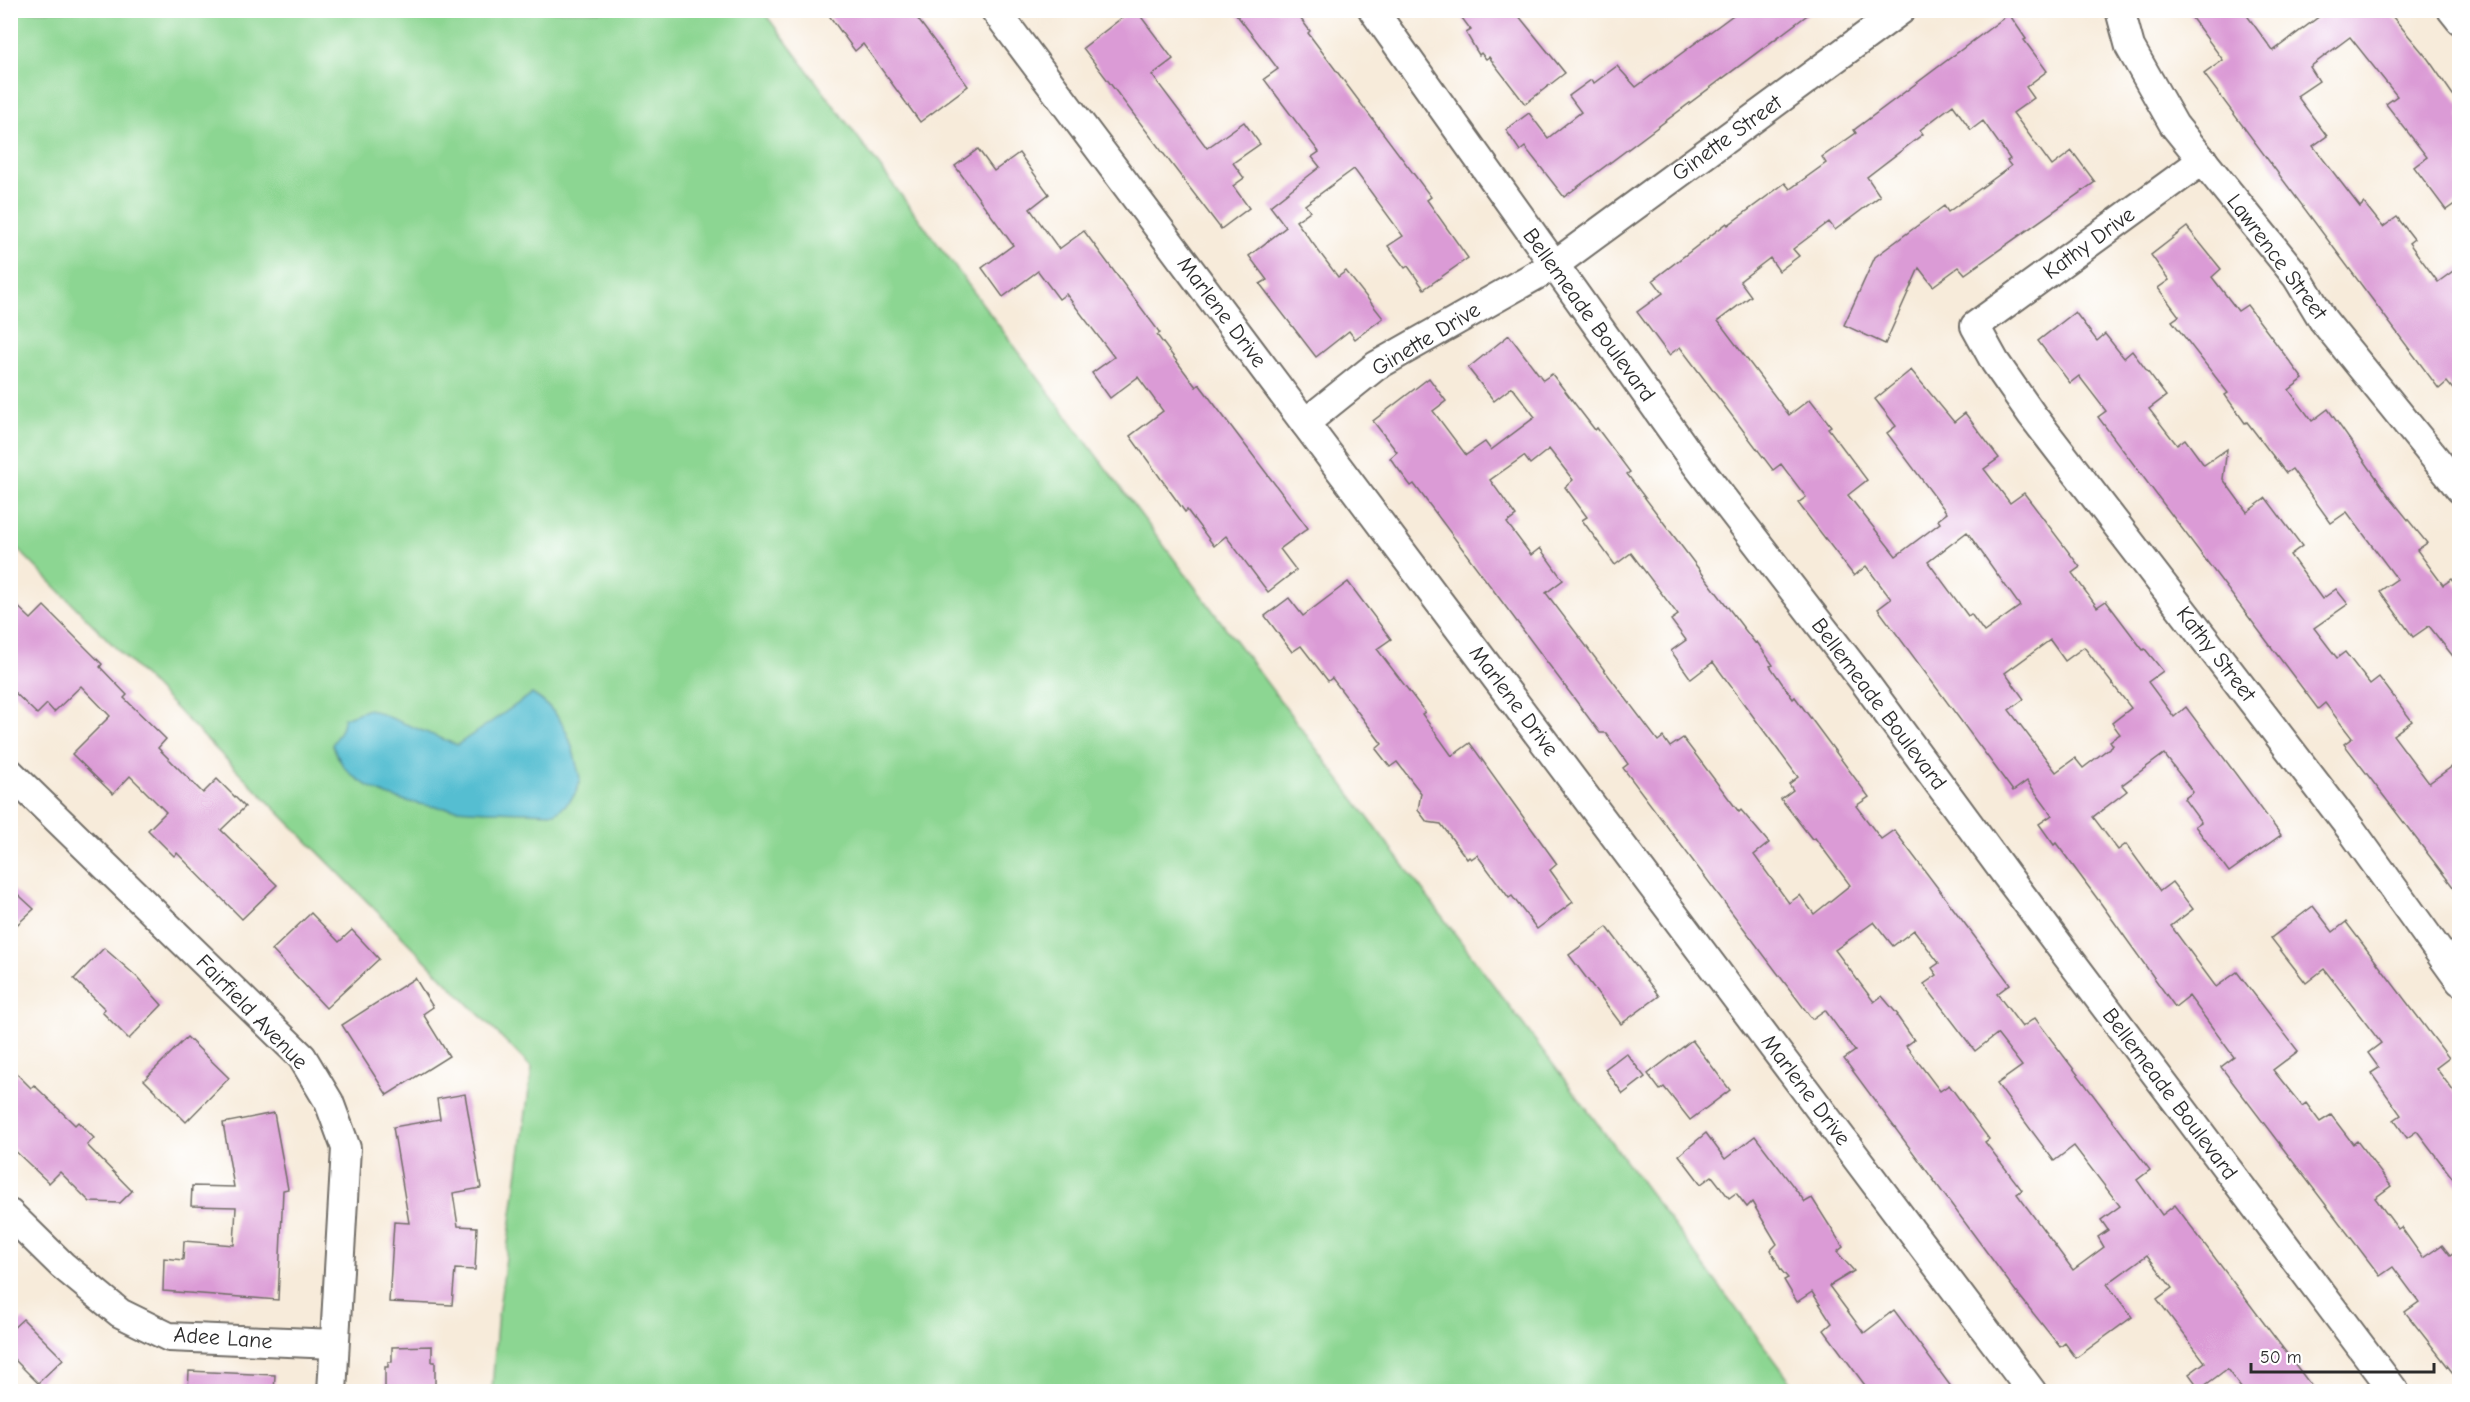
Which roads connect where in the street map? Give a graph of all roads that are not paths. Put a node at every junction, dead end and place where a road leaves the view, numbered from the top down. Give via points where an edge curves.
1 (995, 10) edge
2 (1373, 10) edge
3 (1901, 10) edge
4 (2120, 10) edge
5 (2452, 10) edge
6 (2460, 20) edge
7 (2203, 160) junction
8 (1554, 265) junction
9 (1976, 327) joint
10 (1305, 423) junction
11 (2460, 489) edge
12 (10, 773) edge
13 (2460, 981) edge
14 (10, 1214) edge
15 (334, 1344) junction
16 (332, 1392) edge
17 (2032, 1392) edge
18 (2395, 1392) edge

1 - 10 street, Marlene Drive
2 - 8 street, Bellemeade Boulevard
3 - 8 street, Ginette Street
4 - 7 street, Lawrence Street via 2130,47 2174,125
5 - 6 street
7 - 9 street, Kathy Drive
7 - 11 street, Lawrence Street via 2297,277 2323,320
8 - 10 street, Ginette Drive via 1376,366
8 - 18 street, Bellemeade Boulevard via 1696,464 1866,684
9 - 13 street, Kathy Street via 2032,415 2350,828
10 - 17 street, Marlene Drive
12 - 15 street, Fairfield Avenue via 302,1057 329,1102 346,1148
14 - 15 street, Adee Lane via 120,1313 169,1337
15 - 16 street, Fairfield Avenue

